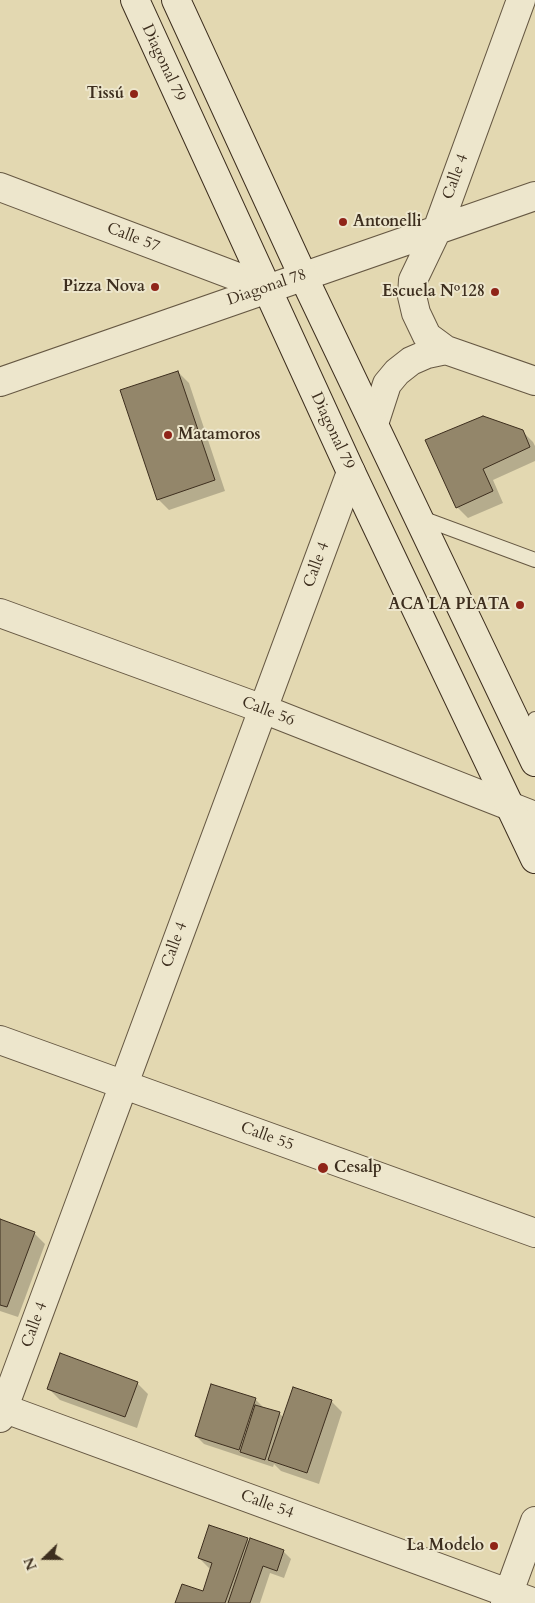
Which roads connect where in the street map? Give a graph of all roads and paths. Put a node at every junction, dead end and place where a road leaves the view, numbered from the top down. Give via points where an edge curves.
1 (134, 0) edge
2 (176, 0) edge
3 (520, 0) edge
4 (0, 187) edge
5 (535, 196) edge
6 (437, 230) junction
7 (303, 276) junction
8 (267, 288) junction
9 (446, 350) junction
10 (535, 381) edge
11 (0, 382) edge
12 (374, 424) junction
13 (351, 472) junction
14 (418, 516) junction
15 (535, 560) edge
16 (0, 613) edge
17 (263, 709) junction
18 (535, 719) edge
19 (531, 753) edge
20 (523, 812) edge
21 (535, 859) edge
22 (0, 1040) edge
23 (123, 1086) junction
24 (535, 1233) edge
25 (1, 1411) edge
26 (535, 1521) edge
27 (507, 1598) edge
28 (535, 1603) edge

1 - 8 street, Diagonal 79
2 - 7 street
3 - 6 street, Calle 4
4 - 8 street, Calle 57
5 - 6 street, Diagonal 78
6 - 7 street, Diagonal 78
6 - 9 street, Calle 4 via 413,280 412,296 427,336
7 - 8 street, Diagonal 78
7 - 12 street
8 - 11 street, Diagonal 78
8 - 13 street, Diagonal 79
9 - 10 street
9 - 12 street via 411,361 397,372 386,384
12 - 14 street
13 - 17 street, Calle 4
13 - 20 street, Diagonal 79
14 - 15 lane
14 - 19 street
16 - 17 street, Calle 56
17 - 20 street, Calle 56
17 - 23 street, Calle 4
18 - 19 lane
20 - 21 street, Diagonal 79
22 - 23 street, Calle 55
23 - 24 street, Calle 55
23 - 25 street, Calle 4
25 - 27 street, Calle 54
26 - 27 street
27 - 28 street, Calle 54

